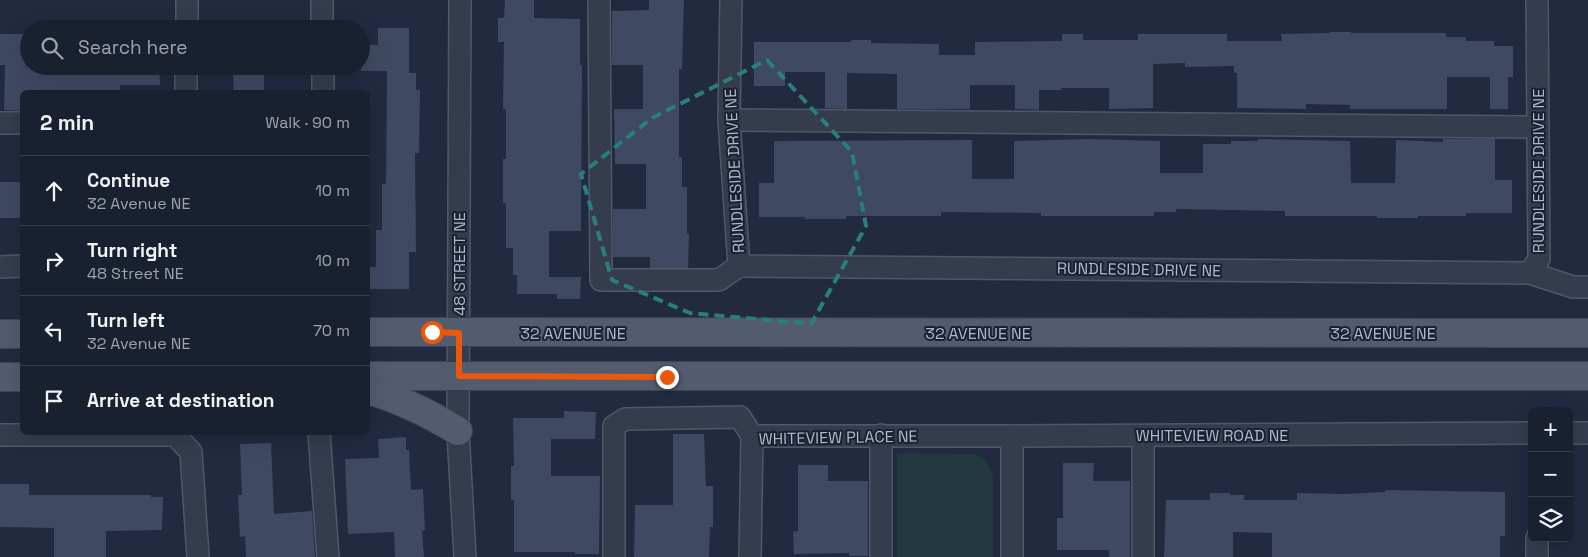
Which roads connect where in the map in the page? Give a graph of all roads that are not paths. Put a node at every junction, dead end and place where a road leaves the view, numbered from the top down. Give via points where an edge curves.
1 (187, 0) edge
2 (322, 0) edge
3 (460, 0) edge
4 (599, 0) edge
5 (731, 0) edge
6 (1536, 0) edge
7 (186, 20) edge
8 (322, 20) edge
9 (186, 75) edge
10 (323, 75) edge
11 (186, 90) edge
12 (323, 90) edge
13 (729, 120) junction
14 (0, 123) edge
15 (20, 123) edge
16 (1538, 127) junction
17 (20, 266) edge
18 (739, 266) junction
19 (0, 267) edge
20 (1530, 273) junction
21 (1588, 287) edge
22 (370, 332) edge
23 (459, 333) junction
24 (1588, 333) edge
25 (0, 334) edge
26 (20, 334) edge
27 (370, 376) edge
28 (459, 376) junction
29 (1588, 376) edge
30 (0, 377) edge
31 (20, 377) edge
32 (370, 390) edge
33 (458, 431) junction
34 (1528, 433) edge
35 (1573, 433) edge
36 (1588, 433) edge
37 (0, 435) edge
38 (20, 435) edge
39 (178, 435) edge
40 (319, 435) edge
41 (881, 435) junction
42 (752, 436) junction
43 (1012, 436) junction
44 (1144, 436) junction
45 (1537, 542) edge
46 (198, 557) edge
47 (328, 557) edge
48 (465, 557) edge
49 (614, 557) edge
50 (750, 557) edge
51 (881, 557) edge
52 (1012, 557) edge
53 (1143, 557) edge
54 (1537, 557) edge

1 - 7 street
2 - 8 street
3 - 23 street, 48 STREET NE
4 - 18 street via 601,280 719,280
5 - 13 street, RUNDLESIDE DRIVE NE
6 - 16 street, RUNDLESIDE DRIVE NE
9 - 11 street
10 - 12 street
13 - 16 street
13 - 18 street, RUNDLESIDE DRIVE NE
14 - 15 street
16 - 20 street, RUNDLESIDE DRIVE NE via 1539,259
17 - 19 street
18 - 20 street, RUNDLESIDE DRIVE NE
20 - 21 street via 1574,288
22 - 23 main road, 32 AVENUE NE
23 - 24 main road, 32 AVENUE NE
23 - 28 street, 48 STREET NE
25 - 26 main road
27 - 28 main road
28 - 29 main road
28 - 33 street, 48 STREET NE
30 - 31 main road
32 - 33 main road via 422,410
33 - 48 street, 48 STREET NE
34 - 44 street, WHITEVIEW ROAD NE
35 - 36 street
37 - 38 street
39 - 46 street via 191,452
40 - 47 street
41 - 42 street, WHITEVIEW PLACE NE
41 - 43 street, WHITEVIEW PLACE NE
41 - 51 street
42 - 49 street via 740,417 625,419 614,426
42 - 50 street, WHITEVIEW PLACE NE
43 - 44 street, WHITEVIEW ROAD NE
43 - 52 street
44 - 53 street
45 - 54 street

